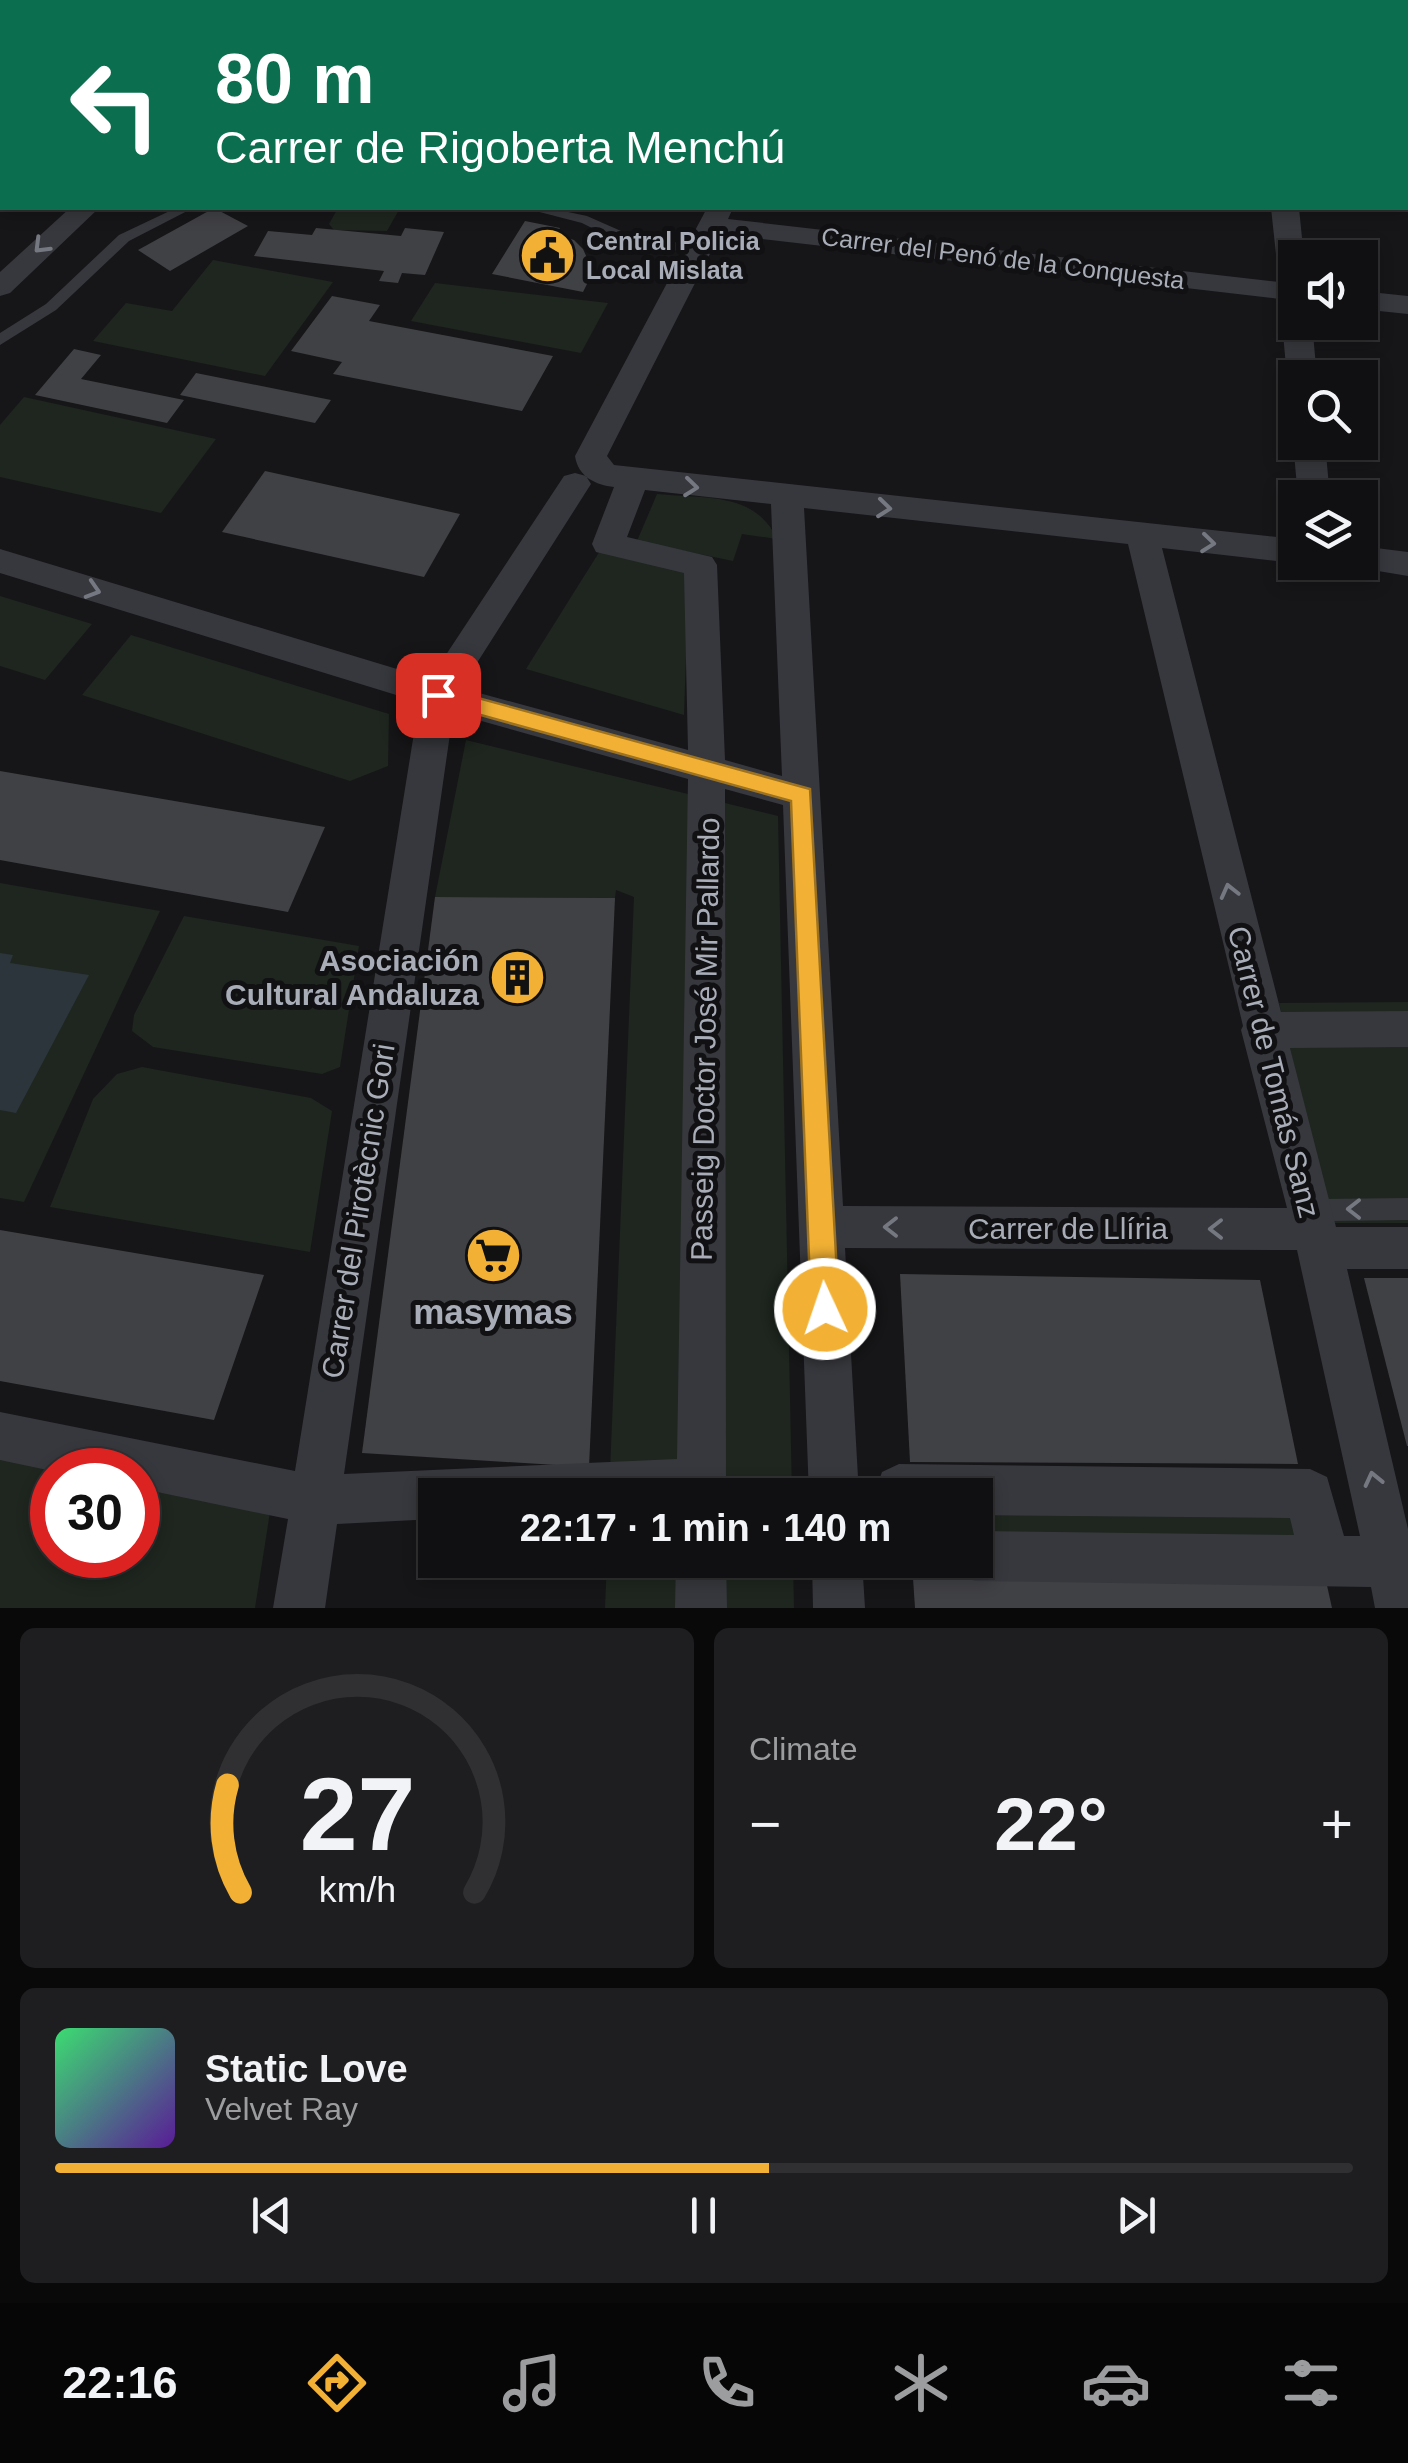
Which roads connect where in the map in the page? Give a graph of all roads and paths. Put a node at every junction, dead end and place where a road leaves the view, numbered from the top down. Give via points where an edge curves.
1 (83, 210) edge
2 (182, 210) edge
3 (540, 210) edge
4 (1285, 210) edge
5 (710, 228) edge
6 (1288, 240) edge
7 (0, 287) edge
8 (1278, 290) edge
9 (1378, 302) edge
10 (1408, 306) edge
11 (0, 340) edge
12 (599, 472) junction
13 (788, 498) junction
14 (1143, 536) junction
15 (1278, 550) edge
16 (1378, 560) edge
17 (0, 561) edge
18 (1408, 564) edge
19 (438, 695) junction
20 (708, 769) junction
21 (802, 796) junction
22 (1408, 1029) edge
23 (1262, 1030) junction
24 (1408, 1210) edge
25 (821, 1227) junction
26 (1316, 1239) junction
27 (1408, 1248) edge
28 (0, 1436) edge
29 (701, 1478) edge
30 (833, 1478) edge
31 (993, 1490) edge
32 (418, 1497) edge
33 (315, 1500) junction
34 (993, 1556) edge
35 (1396, 1556) edge
36 (1324, 1561) junction
37 (701, 1578) edge
38 (838, 1578) edge
39 (299, 1608) edge
40 (700, 1608) edge
41 (840, 1608) edge

1 -> 7 street
2 - 11 lane via 124,238 50,307
3 - 5 lane via 587,220 617,236
4 - 6 street
5 - 8 street, Carrer del Penó de la Conquesta
5 - 12 street
9 - 10 street
12 -> 13 street
12 - 19 street
12 - 20 street, Passeig Doctor José Mir Pallardo via 608,544 700,566
13 -> 14 street
13 - 21 street
14 -> 15 street
23 -> 14 street, Carrer de Tomás Sanz
16 - 18 street
17 -> 19 street
19 - 20 street
19 - 33 street, Carrer del Pirotècnic Gori
20 - 21 street
20 - 29 street, Passeig Doctor José Mir Pallardo
21 - 25 street
22 - 23 street
23 - 26 street, Carrer de Tomás Sanz
24 -> 26 lane via 1322,1210
26 -> 25 street, Carrer de Llíria
25 - 30 street
26 - 27 street, Carrer de Llíria
35 -> 26 street, Carrer de Tomás Sanz
28 - 33 street
31 - 36 street via 1310,1494
32 - 33 street
33 - 39 street, Carrer del Pirotècnic Gori
34 - 36 street
35 - 36 street
37 - 40 street
38 - 41 street

